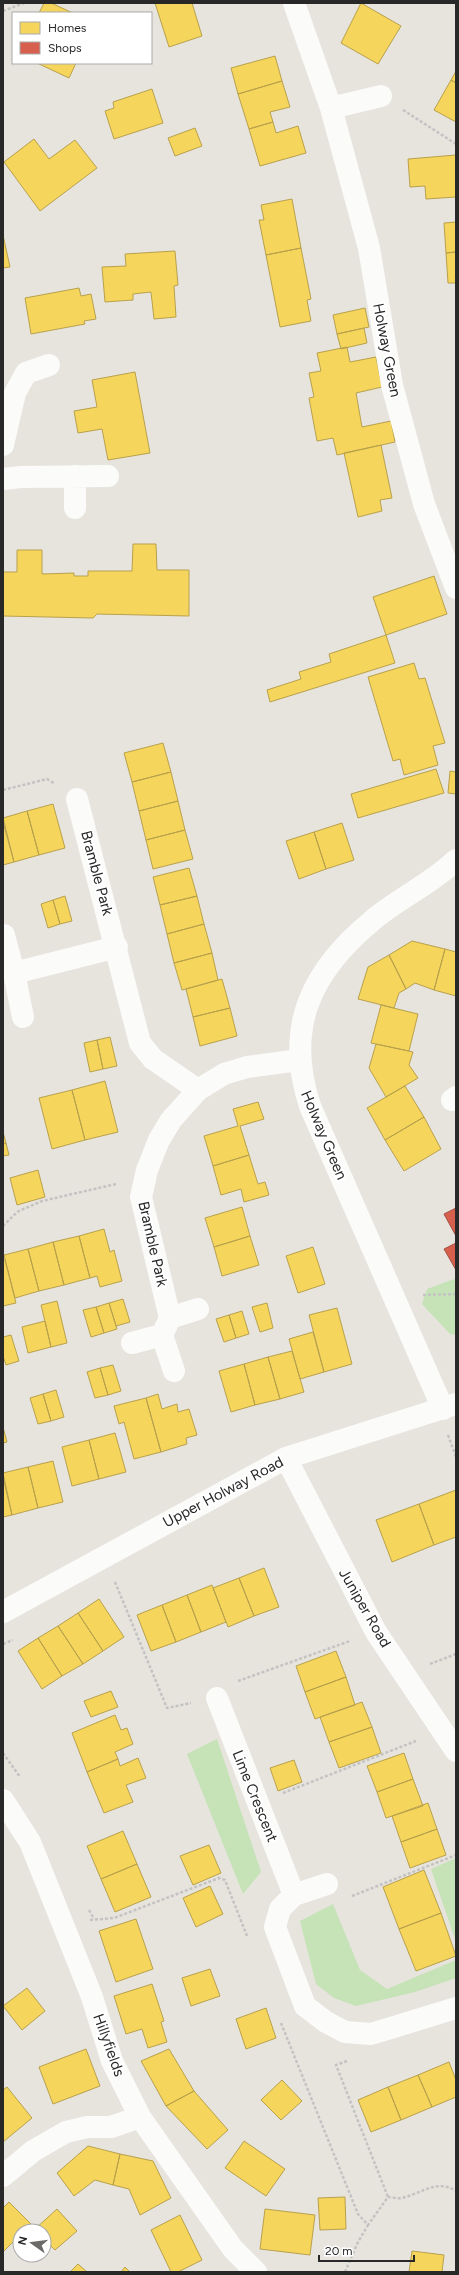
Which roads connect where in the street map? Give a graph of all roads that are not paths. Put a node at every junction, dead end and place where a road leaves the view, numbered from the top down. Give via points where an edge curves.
1 (294, 3) edge
2 (381, 96) road end
3 (331, 108) junction
4 (49, 364) dead end
5 (3, 445) edge
6 (75, 476) junction
7 (108, 476) dead end
8 (3, 479) edge
9 (75, 508) dead end
10 (456, 588) edge
11 (77, 798) road end
12 (456, 860) edge
13 (4, 936) dead end
14 (117, 947) junction
15 (14, 973) junction
16 (23, 1017) dead end
17 (299, 1060) junction
18 (198, 1090) junction
19 (198, 1309) dead end
20 (166, 1326) junction
21 (132, 1343) dead end
22 (174, 1371) dead end
23 (450, 1406) edge
24 (286, 1458) junction
25 (3, 1612) edge
26 (216, 1698) road end
27 (456, 1751) edge
28 (3, 1800) edge
29 (328, 1884) road end
30 (294, 1895) junction
31 (456, 2008) edge
32 (140, 2117) junction
33 (3, 2176) edge
34 (254, 2271) edge

1 - 3 street, Holway Green
2 - 3 street
3 - 10 street, Holway Green via 369,248 392,385 424,504
4 - 5 street via 26,373 15,393
6 - 7 street
6 - 8 street
6 - 9 street
11 - 14 street, Bramble Park
12 - 17 street, Holway Green via 439,876 374,919 334,958 307,1005 300,1033
13 - 15 street
14 - 15 street
14 - 18 street, Bramble Park via 140,1043 153,1059
15 - 16 street
17 - 18 street, Bramble Park via 247,1067 224,1074
17 - 23 street, Holway Green via 302,1083 310,1106
18 - 20 street, Bramble Park via 170,1120 159,1140 147,1170 141,1197
19 - 20 street
20 - 21 street
20 - 22 street, Bramble Park
23 - 24 street, Upper Holway Road
24 - 25 street, Upper Holway Road
24 - 27 street, Juniper Road via 376,1632
26 - 30 street, Lime Crescent
28 - 32 street, Hillyfields via 30,1842 92,1997 112,2061
29 - 30 street
30 - 31 street via 280,1909 275,1927 305,2006 326,2022 345,2032 371,2034
32 - 33 street via 111,2127 87,2126 66,2132 33,2151
32 - 34 street, Hillyfields via 233,2249

